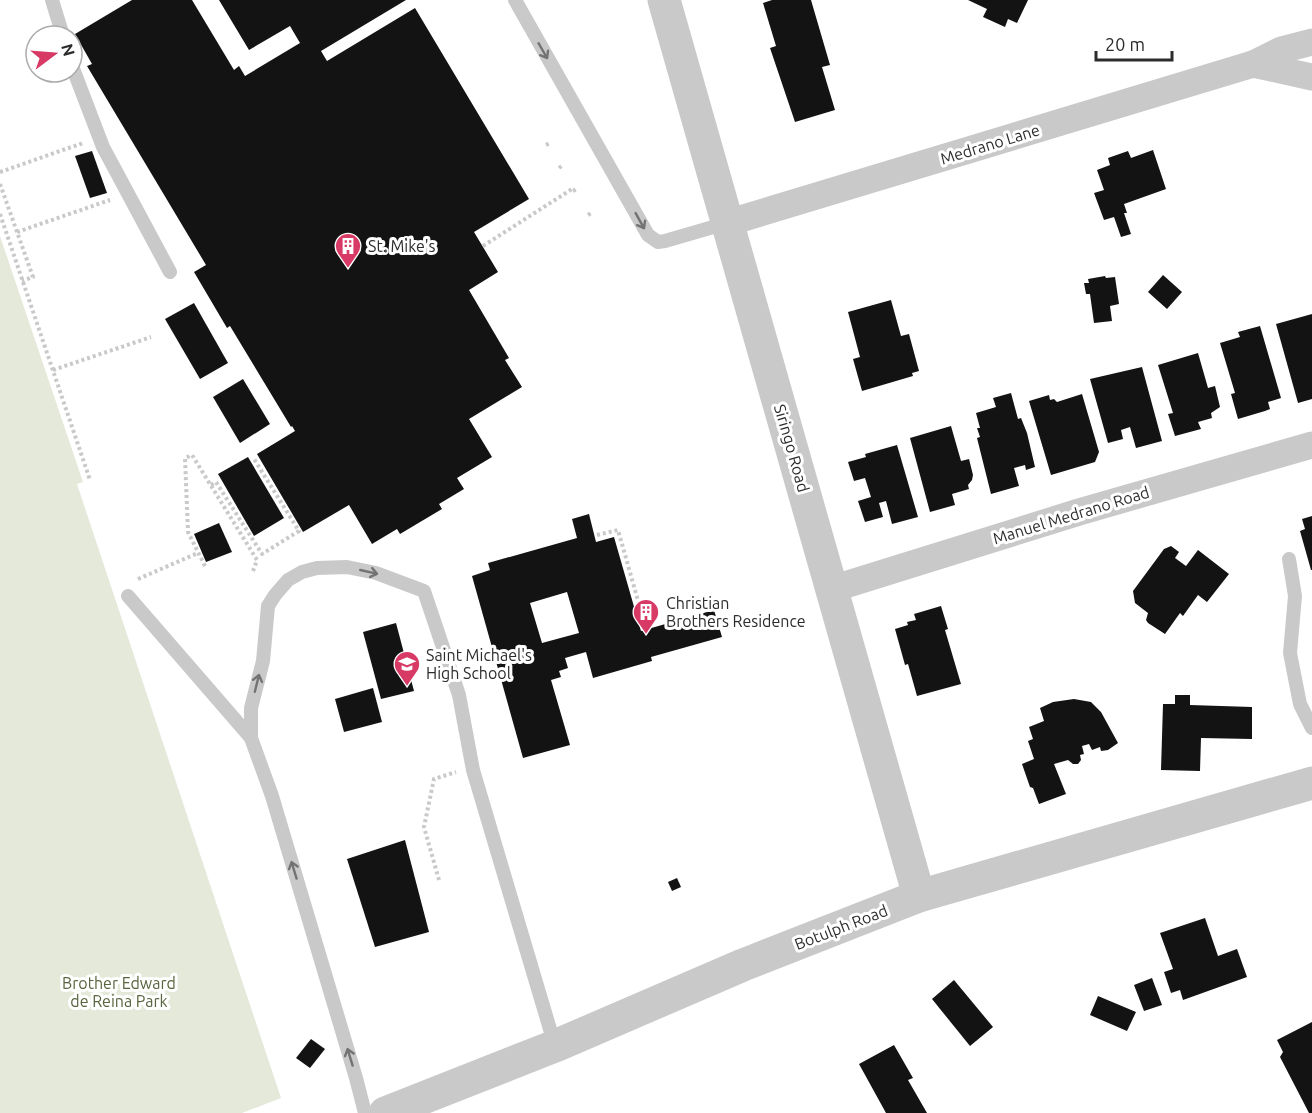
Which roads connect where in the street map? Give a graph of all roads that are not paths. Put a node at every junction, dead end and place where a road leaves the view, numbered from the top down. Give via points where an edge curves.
1 (52, 0) edge
2 (515, 0) edge
3 (664, 0) edge
4 (59, 24) edge
5 (1312, 42) edge
6 (1253, 64) junction
7 (1312, 77) edge
8 (79, 84) edge
9 (727, 223) junction
10 (170, 272) dead end
11 (1312, 445) edge
12 (1289, 559) dead end
13 (832, 589) junction
14 (128, 596) dead end
15 (1312, 728) edge
16 (250, 738) junction
17 (1310, 789) edge
18 (920, 896) junction
19 (555, 1046) junction
20 (365, 1113) edge
21 (385, 1113) edge

1 - 4 lane
2 -> 9 lane via 648,235 658,242 665,241
3 - 9 street, Siringo Road
5 - 6 street, Medrano Lane via 1281,50
6 - 7 street, Medrano Lane
6 - 9 street, Medrano Lane
8 - 10 lane via 103,147
9 - 13 street, Siringo Road
11 - 13 street, Manuel Medrano Road
12 - 15 lane via 1294,596 1290,653 1300,704
13 - 18 street, Siringo Road
14 - 16 lane
16 -> 19 lane via 251,708 262,661 268,606 288,580 317,568 347,567 424,591 459,695 473,770
20 -> 16 lane via 276,807
17 - 18 street, Botulph Road
18 - 19 street, Botulph Road via 744,965
19 - 21 street, Botulph Road

